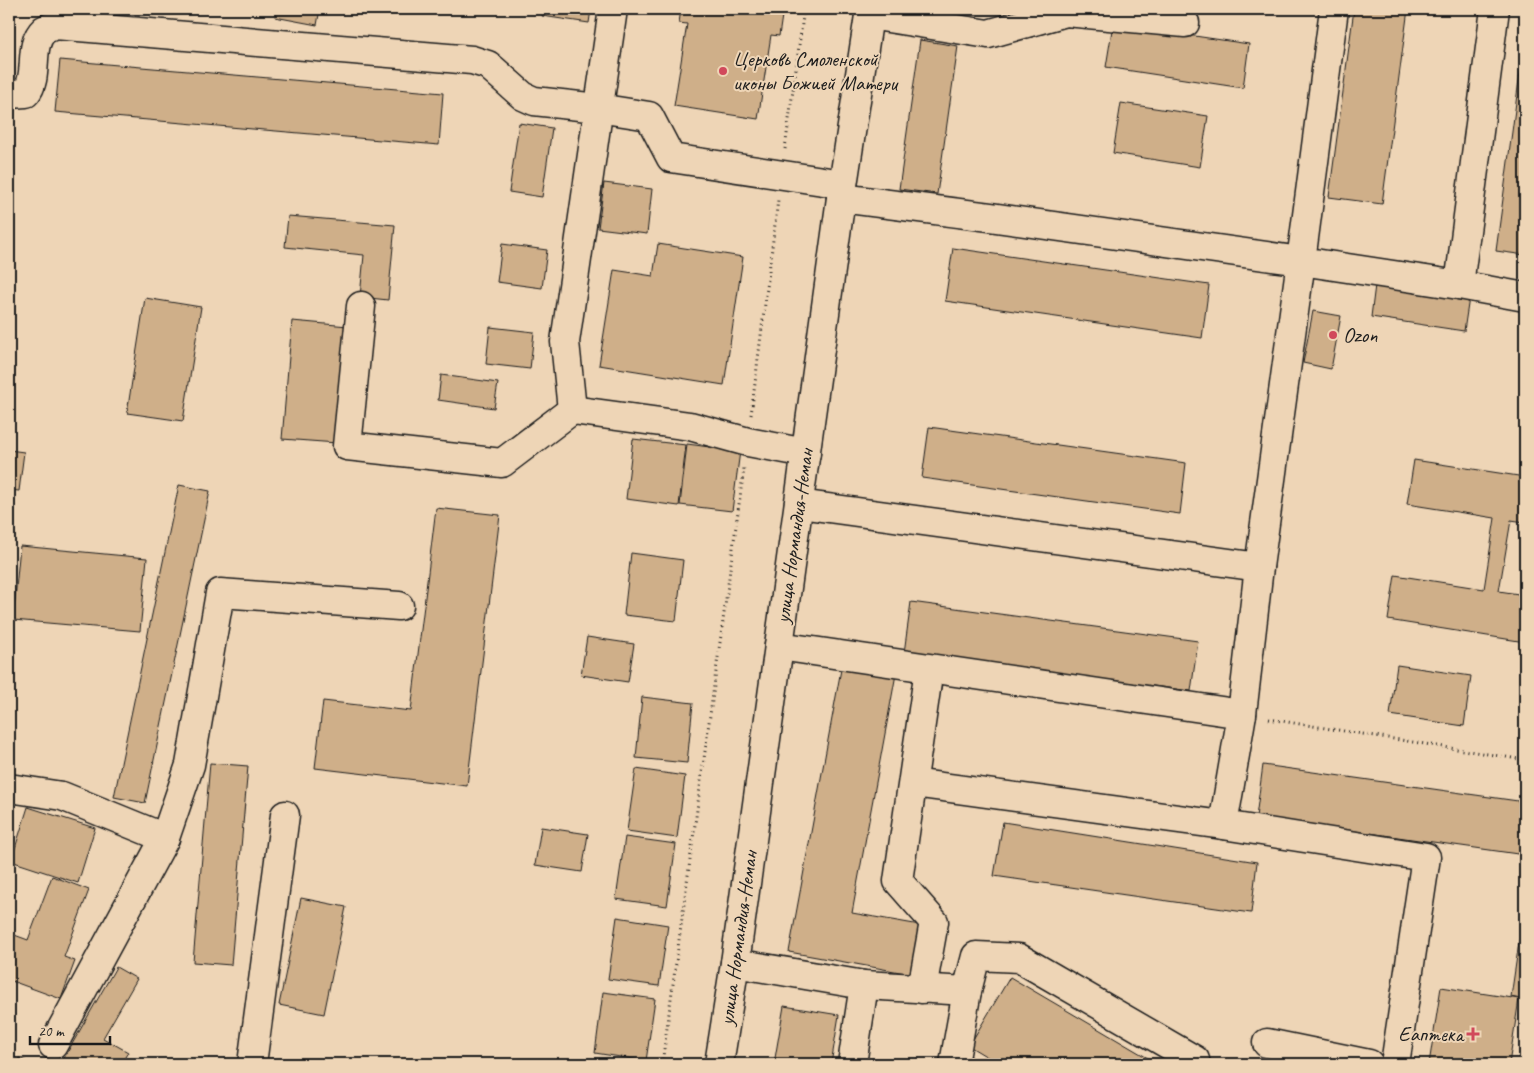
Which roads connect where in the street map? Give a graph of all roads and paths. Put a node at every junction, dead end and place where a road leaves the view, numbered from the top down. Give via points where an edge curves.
1 (613, 9) edge
2 (804, 9) edge
3 (1334, 9) edge
4 (1495, 9) edge
5 (869, 12) edge
6 (1185, 23) dead end
7 (9, 94) edge
8 (598, 108) junction
9 (781, 174) junction
10 (842, 191) junction
11 (1301, 261) junction
12 (1459, 285) junction
13 (1525, 297) edge
14 (361, 306) dead end
15 (572, 410) junction
16 (748, 442) junction
17 (806, 453) junction
18 (799, 504) junction
19 (1260, 566) junction
20 (398, 606) dead end
21 (779, 646) junction
22 (929, 668) junction
23 (1242, 714) junction
24 (1525, 760) edge
25 (913, 783) junction
26 (10, 793) edge
27 (285, 815) dead end
28 (1223, 825) junction
29 (165, 838) junction
30 (735, 963) junction
31 (864, 985) junction
32 (922, 989) junction
33 (967, 991) junction
34 (1267, 1043) dead end
35 (53, 1045) dead end
36 (252, 1064) edge
37 (520, 1064) edge
38 (542, 1064) edge
39 (662, 1064) edge
40 (719, 1064) edge
41 (852, 1064) edge
42 (954, 1064) edge
43 (1196, 1064) edge
44 (1369, 1064) edge
45 (1395, 1064) edge

1 - 8 street
2 - 9 path
3 - 11 street
4 - 12 street
5 - 6 street via 988,34 1066,12
5 - 10 street, улица Нормандия-Неман
7 - 8 street via 26,93 31,87 36,42 44,30 54,25 472,60 488,64 523,96 534,101
8 - 9 street via 649,116 672,158
8 - 15 street via 564,342
9 - 10 street
9 - 16 path
10 - 11 street via 990,217
10 - 17 street, улица Нормандия-Неман
11 - 12 street
11 - 19 street
12 - 13 street
14 - 15 street via 347,446 502,463
15 - 16 street via 690,426
16 - 17 street
16 - 39 path
17 - 18 street, улица Нормандия-Неман
18 - 19 street
18 - 21 street, улица Нормандия-Неман
19 - 23 street
20 - 29 street via 220,593 190,765
21 - 22 street
21 - 30 street, улица Нормандия-Неман
22 - 23 street
22 - 25 street
23 - 24 path
23 - 28 street
25 - 28 street
25 - 32 street via 898,881 934,922
26 - 29 street via 62,796
27 - 36 street
28 - 45 street via 1426,857
29 - 35 street
30 - 31 street
30 - 40 street, улица Нормандия-Неман
31 - 32 street
31 - 41 street
32 - 33 street
33 - 42 street
33 - 43 street via 976,956 1019,958 1195,1060
34 - 44 street
37 - 38 path

